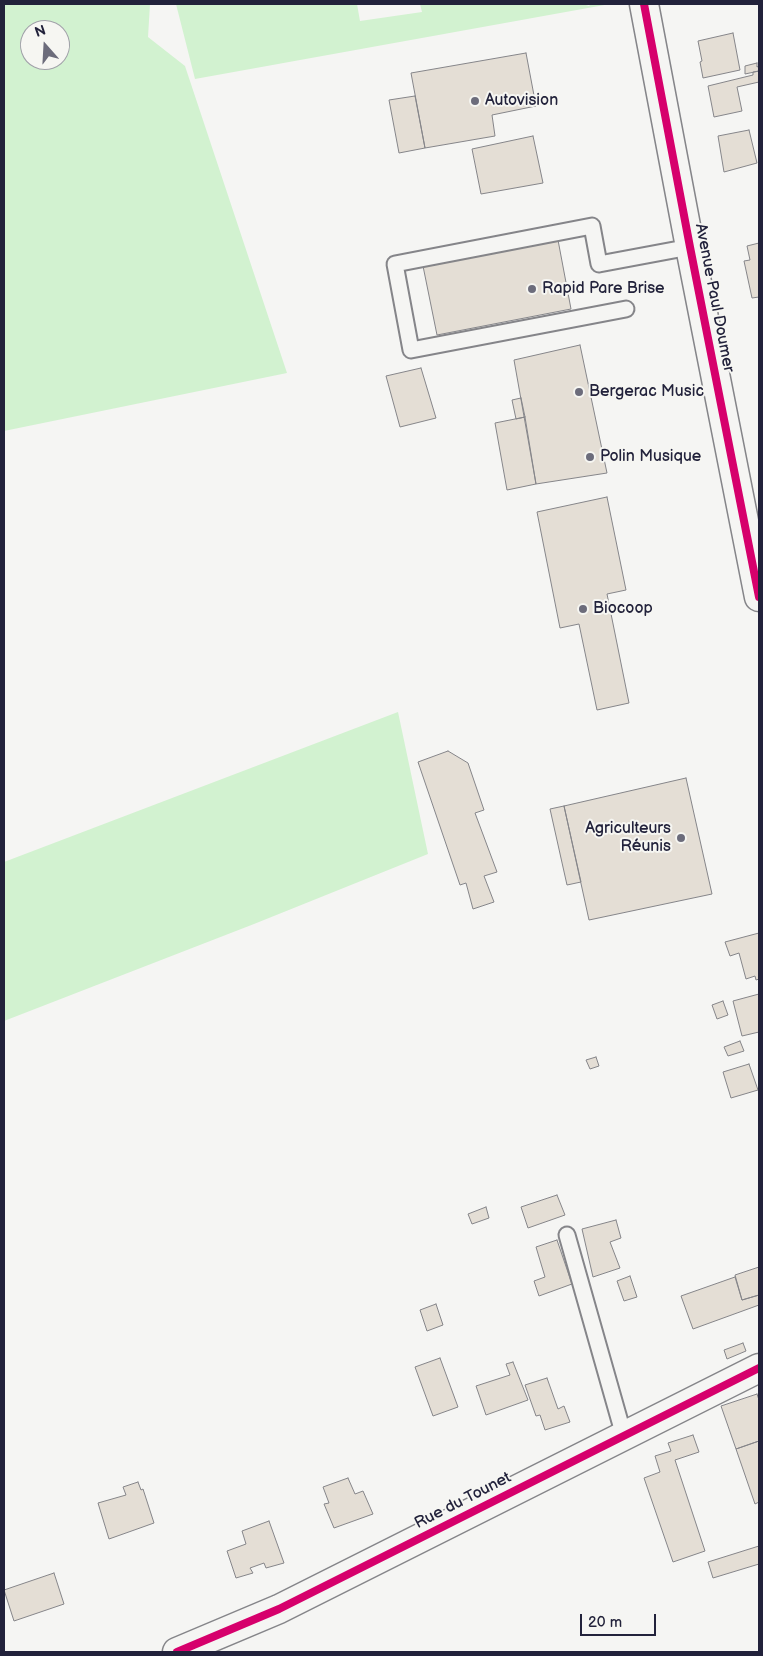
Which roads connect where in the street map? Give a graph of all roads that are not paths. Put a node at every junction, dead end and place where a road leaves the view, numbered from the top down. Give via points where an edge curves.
1 (644, 4) edge
2 (690, 247) junction
3 (626, 309) dead end
4 (759, 597) edge
5 (567, 1235) dead end
6 (759, 1368) edge
7 (624, 1436) junction
8 (177, 1652) edge

1 - 2 street, Avenue Paul Doumer
2 - 3 lane via 599,264 592,226 395,264 412,350
2 - 4 street, Avenue Paul Doumer
5 - 7 lane
6 - 7 street, Rue du Tounet
7 - 8 street, Rue du Tounet via 279,1609

